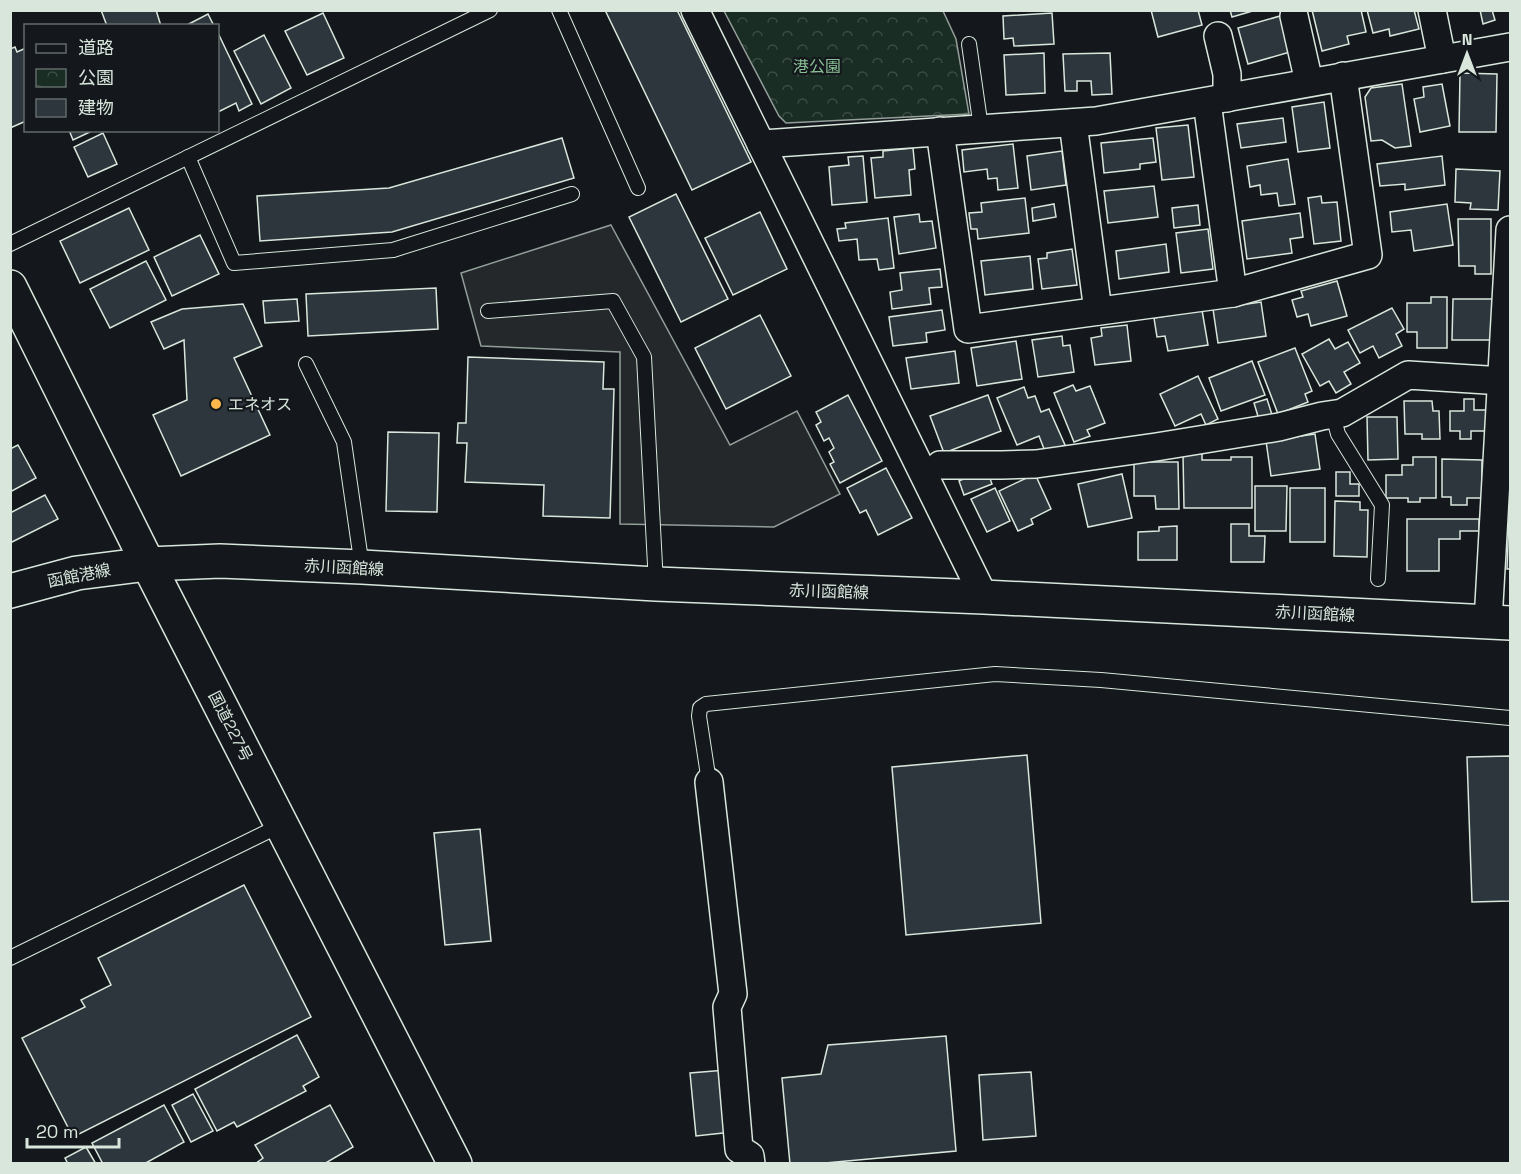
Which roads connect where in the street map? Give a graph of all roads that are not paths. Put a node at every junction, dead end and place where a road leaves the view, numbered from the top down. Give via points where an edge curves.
1 (490, 10) edge
2 (559, 10) edge
3 (695, 10) edge
4 (1432, 10) edge
5 (1294, 16) dead end
6 (1218, 36) dead end
7 (969, 44) dead end
8 (1510, 47) edge
9 (1442, 59) junction
10 (1343, 76) junction
11 (1309, 82) junction
12 (1217, 100) junction
13 (1073, 123) junction
14 (981, 128) junction
15 (940, 131) junction
16 (761, 144) junction
17 (188, 157) junction
18 (638, 188) dead end
19 (572, 194) dead end
20 (1510, 230) edge
21 (10, 244) edge
22 (10, 287) edge
23 (1233, 293) junction
24 (1508, 307) edge
25 (488, 311) dead end
26 (1098, 311) junction
27 (306, 364) dead end
28 (1503, 381) junction
29 (1334, 415) junction
30 (940, 465) dead end
31 (148, 564) junction
32 (362, 567) junction
33 (1378, 579) dead end
34 (656, 584) junction
35 (10, 591) edge
36 (984, 597) junction
37 (1499, 622) edge
38 (1510, 718) edge
39 (709, 782) joint
40 (281, 825) junction
41 (10, 958) edge
42 (454, 1164) edge
43 (751, 1164) edge

1 - 17 lane
2 - 18 lane
3 - 16 street
4 - 9 street
5 - 11 street
6 - 12 street via 1227,74
7 - 14 lane
8 - 9 street
9 - 10 street
10 - 11 street
10 - 23 street via 1368,255
11 - 12 street
12 - 13 street
12 - 23 street
13 - 14 street
13 - 26 street
14 - 15 street
15 - 16 street
15 - 26 street via 968,329
16 - 36 street
17 - 19 lane via 234,263 393,249
17 - 21 lane
20 - 24 street
22 - 31 main road, 国道227号
23 - 26 street
24 - 28 street
25 - 34 lane via 613,301 644,357
27 - 32 lane via 344,442
28 - 29 street via 1408,375
28 - 37 street
29 - 30 street via 1178,444 1036,464
29 - 33 lane via 1338,434 1382,506
31 - 32 main road, 赤川函館線 via 220,561
31 - 35 main road, 函館港線 via 77,573
31 - 40 main road, 国道227号
32 - 34 main road, 赤川函館線
34 - 36 main road, 赤川函館線
36 - 37 main road, 赤川函館線
38 - 39 lane via 1101,680 995,674 706,705 700,708 699,716
39 - 43 street via 733,994 727,1007 739,1149 750,1156
40 - 41 lane
40 - 42 main road, 国道227号

